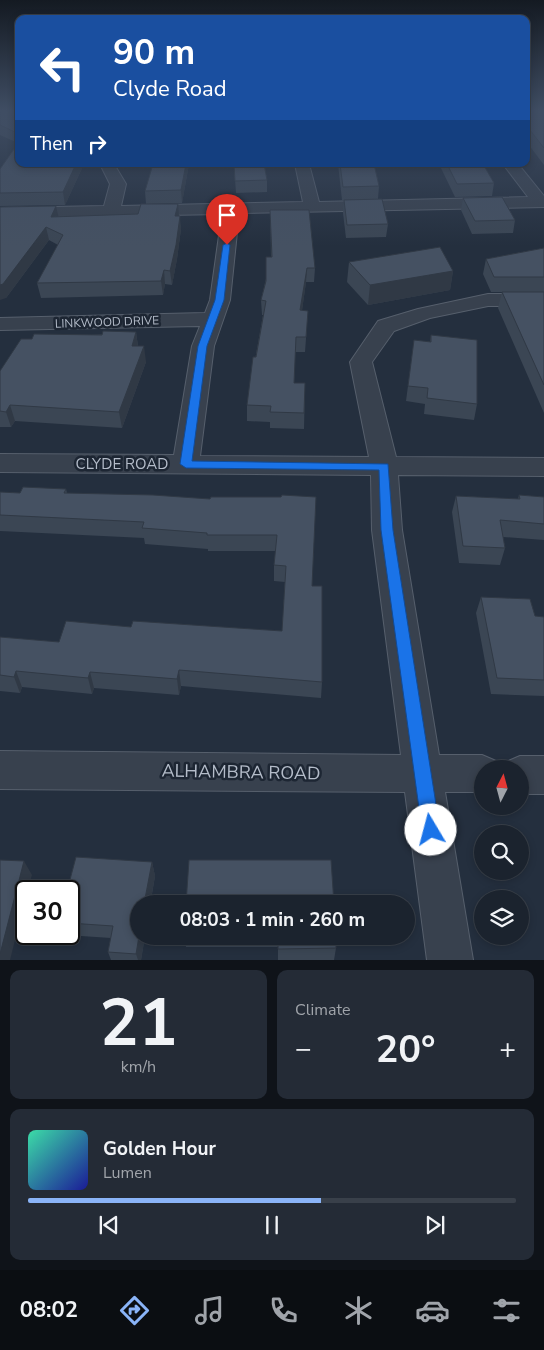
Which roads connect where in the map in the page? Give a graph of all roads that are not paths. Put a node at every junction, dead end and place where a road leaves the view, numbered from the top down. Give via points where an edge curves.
1 (109, 167) edge
2 (303, 167) edge
3 (513, 167) edge
4 (542, 202) edge
5 (312, 207) junction
6 (231, 209) junction
7 (111, 211) junction
8 (0, 213) edge
9 (544, 300) edge
10 (213, 319) junction
11 (0, 324) edge
12 (0, 463) edge
13 (186, 464) junction
14 (384, 466) junction
15 (544, 467) edge
16 (0, 770) edge
17 (423, 774) junction
18 (474, 774) edge
19 (529, 775) edge
20 (544, 775) edge
21 (450, 960) edge

1 - 7 street via 118,184
2 - 5 street
3 - 4 street
4 - 5 street
5 - 6 street
6 - 7 street
6 - 10 street via 220,300
7 - 8 street
9 - 14 street via 488,300 425,313 386,326 362,362
10 - 11 street, LINKWOOD DRIVE
10 - 13 street via 203,346
12 - 13 street, CLYDE ROAD
13 - 14 street, CLYDE ROAD
14 - 15 street, CLYDE ROAD
14 - 17 street via 387,530
16 - 17 street, ALHAMBRA ROAD
17 - 18 street, ALHAMBRA ROAD
17 - 21 street
19 - 20 street

